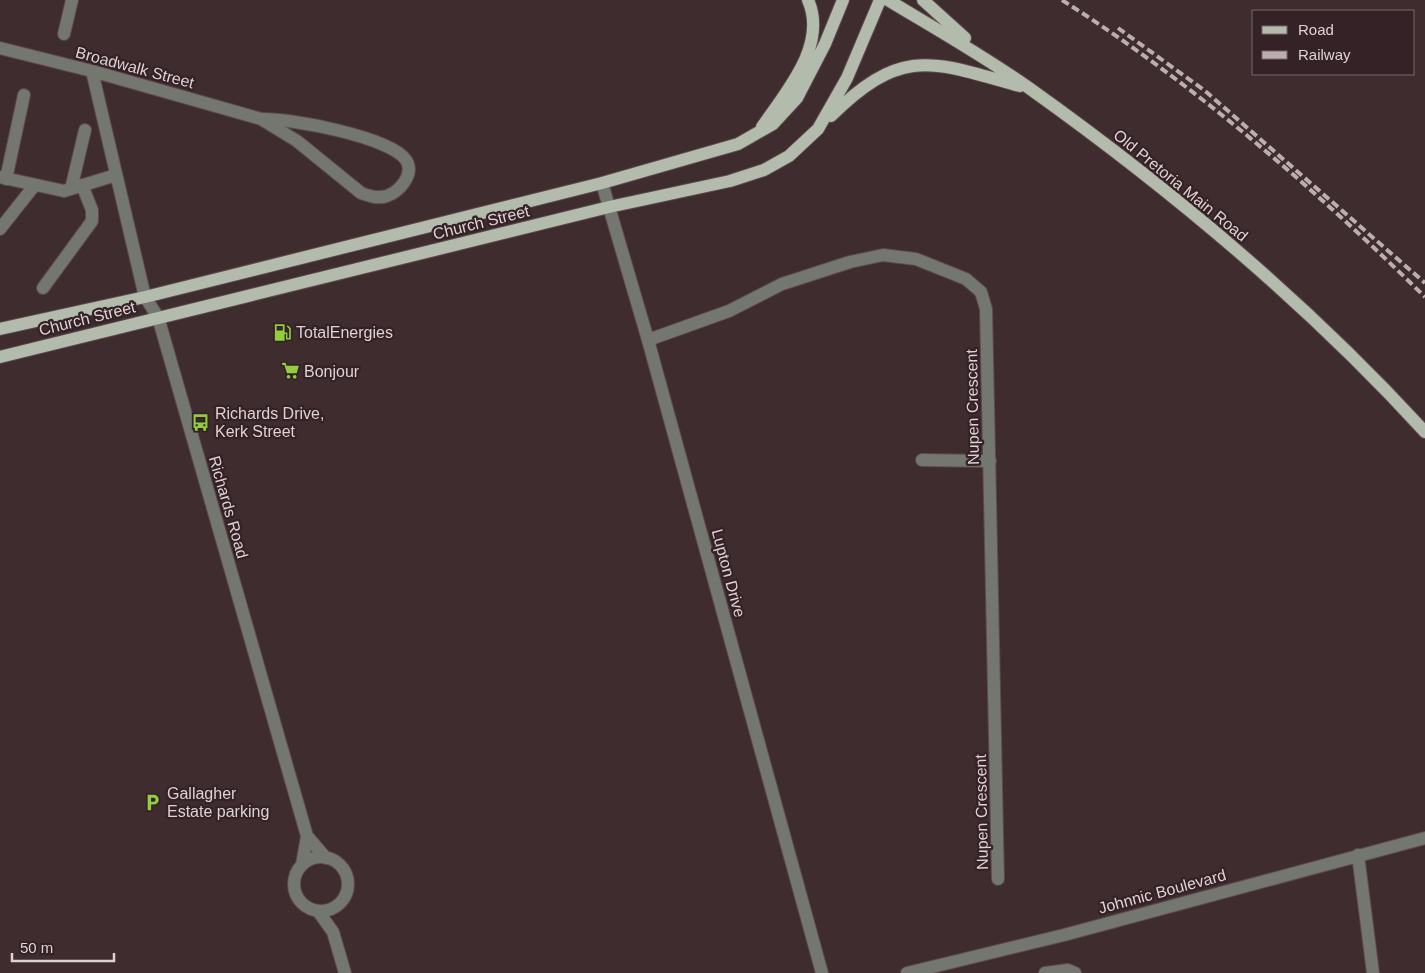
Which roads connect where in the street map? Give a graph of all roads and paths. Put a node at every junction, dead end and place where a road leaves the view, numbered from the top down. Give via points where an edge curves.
1 (72, 0) edge
2 (808, 0) edge
3 (843, 0) edge
4 (880, 0) edge
5 (888, 0) edge
6 (923, 0) edge
7 (64, 34) dead end
8 (0, 48) edge
9 (92, 71) junction
10 (1018, 81) junction
11 (1030, 88) junction
12 (24, 95) dead end
13 (261, 118) junction
14 (818, 129) junction
15 (84, 130) dead end
16 (756, 135) junction
17 (116, 175) junction
18 (3, 178) edge
19 (602, 183) junction
20 (34, 186) junction
21 (77, 187) junction
22 (609, 208) junction
23 (0, 229) edge
24 (43, 288) dead end
25 (145, 297) junction
26 (158, 318) junction
27 (0, 330) edge
28 (648, 340) junction
29 (0, 357) edge
30 (1425, 432) edge
31 (922, 460) dead end
32 (990, 462) junction
33 (307, 836) junction
34 (1425, 838) edge
35 (1358, 855) junction
36 (326, 858) junction
37 (302, 865) junction
38 (998, 879) dead end
39 (336, 906) junction
40 (318, 911) junction
41 (333, 932) junction
42 (345, 973) edge
43 (822, 973) edge
44 (907, 973) edge
45 (1045, 973) edge
46 (1075, 973) edge
47 (1373, 973) edge

1 - 7 street
2 - 16 main road via 814,24 807,52 791,84
3 - 16 main road, Church Street via 797,98 773,124
4 - 14 main road, Church Street via 847,78
5 - 10 main road, Old Pretoria Main Road
6 - 10 main road
8 - 9 street, Broadwalk Street
9 - 13 street, Broadwalk Street
9 - 17 street, Richards Road
10 - 11 main road, Old Pretoria Main Road
11 - 14 main road via 942,65 912,66 888,73 862,88
11 - 30 main road, Old Pretoria Main Road via 1195,215 1258,269 1348,351
12 - 18 street
13 - 13 street, Broadwalk Street via 380,142 406,160 409,170 404,182 386,196 361,193 297,141
14 - 22 main road, Church Street via 789,156 757,172
15 - 21 street
16 - 19 main road, Church Street via 728,148
17 - 21 street
17 - 25 street, Richards Road
18 - 20 street
19 - 22 street, Lupton Drive
19 - 25 main road, Church Street
20 - 21 street via 58,191
20 - 23 street
21 - 24 street via 93,213 92,221
22 - 26 main road, Church Street
22 - 28 street, Lupton Drive
25 - 26 street, Richards Road
25 - 27 main road, Church Street
26 - 29 main road, Church Street
26 - 33 street, Richards Road
28 - 32 street, Nupen Crescent via 729,311 782,284 858,260 891,255 928,263 970,282 981,292 985,302
28 - 43 street, Lupton Drive
31 - 32 street
32 - 38 street, Nupen Crescent
33 - 36 street, Richards Road
33 - 37 street, Richards Road
34 - 35 street, Johnnic Boulevard
35 - 44 street, Johnnic Boulevard via 1064,935
35 - 47 street
36 - 37 street via 313,858
36 - 39 street via 340,866 348,882 347,892
37 - 40 street via 294,881 297,898 310,909
39 - 40 street
39 - 41 street
40 - 41 street
41 - 42 street
45 - 46 street via 1068,970

